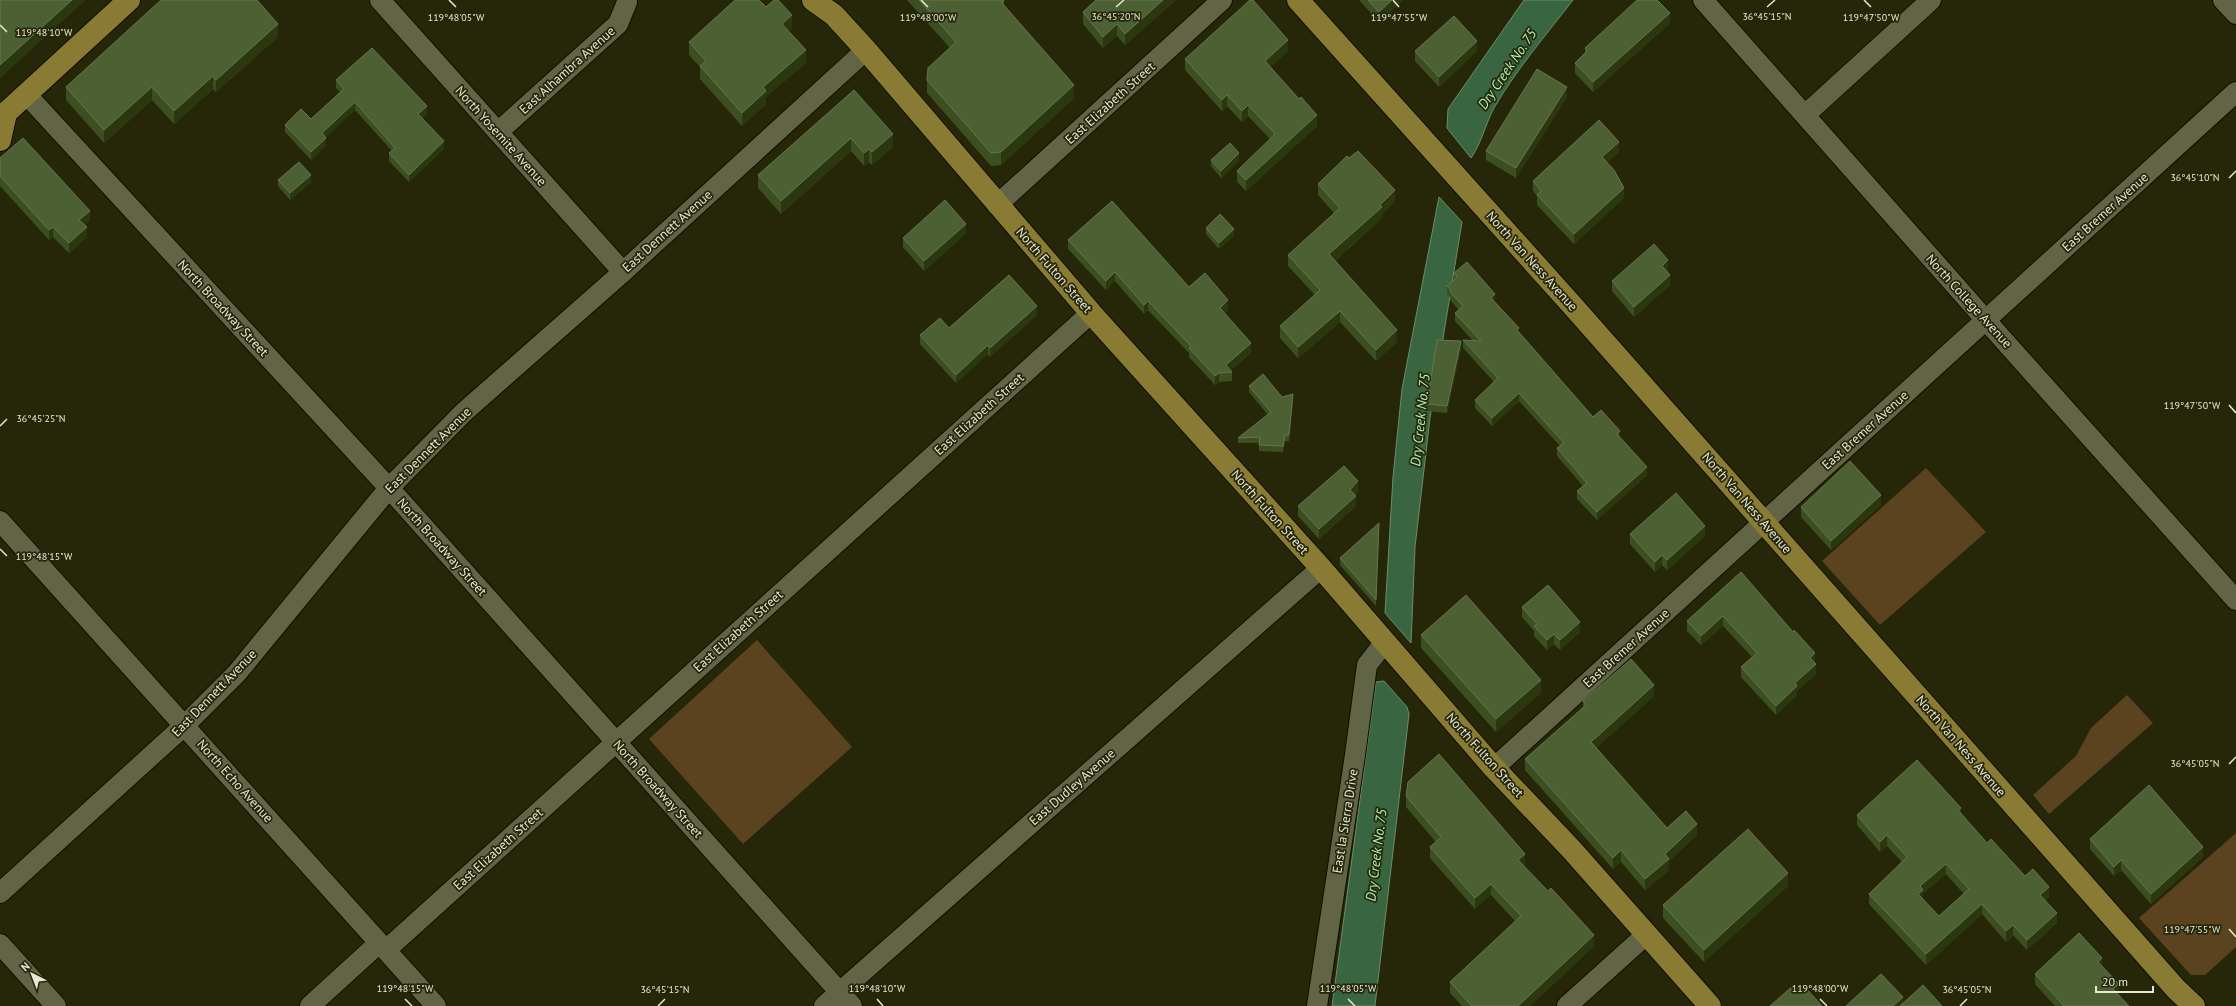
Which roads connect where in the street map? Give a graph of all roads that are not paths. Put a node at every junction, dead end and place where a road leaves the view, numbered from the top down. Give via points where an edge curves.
1 (129, 0) edge
2 (380, 0) edge
3 (813, 0) edge
4 (1222, 0) edge
5 (1298, 0) edge
6 (1704, 0) edge
7 (1931, 0) edge
8 (2223, 0) edge
9 (627, 2) dead end
10 (2236, 14) edge
11 (866, 50) junction
12 (2236, 92) edge
13 (26, 94) junction
14 (3, 113) edge
15 (1805, 115) junction
16 (498, 132) junction
17 (0, 140) edge
18 (997, 205) junction
19 (623, 272) junction
20 (1091, 313) junction
21 (1986, 320) junction
22 (389, 488) junction
23 (0, 521) edge
24 (1764, 522) junction
25 (1321, 568) junction
26 (2236, 600) edge
27 (1387, 644) junction
28 (185, 725) junction
29 (617, 741) junction
30 (1494, 768) junction
31 (0, 893) edge
32 (1647, 934) junction
33 (0, 944) edge
34 (383, 947) junction
35 (845, 999) edge
36 (56, 1006) edge
37 (310, 1006) edge
38 (436, 1006) edge
39 (824, 1006) edge
40 (1317, 1006) edge
41 (1567, 1006) edge
42 (1710, 1006) edge
43 (2194, 1006) edge

1 - 13 main road
2 - 16 street, North Yosemite Avenue
3 - 11 main road, North Fulton Street via 834,15
4 - 18 street, East Elizabeth Street
5 - 24 main road, North Van Ness Avenue
6 - 15 street, North College Avenue
7 - 15 street
8 - 10 street
9 - 16 street, East Alhambra Avenue via 618,24
11 - 18 main road, North Fulton Street
11 - 19 street, East Dennett Avenue
12 - 21 street, East Bremer Avenue
13 - 14 main road
13 - 22 street, North Broadway Street
14 - 17 main road
15 - 21 street, North College Avenue
16 - 19 street, North Yosemite Avenue
18 - 20 main road, North Fulton Street
19 - 22 street, East Dennett Avenue via 464,412
20 - 25 main road, North Fulton Street
20 - 29 street, East Elizabeth Street
21 - 24 street, East Bremer Avenue
21 - 26 street, North College Avenue
22 - 28 street, East Dennett Avenue via 237,673
22 - 29 street, North Broadway Street
23 - 28 street, North Echo Avenue
24 - 30 street, East Bremer Avenue
24 - 43 main road, North Van Ness Avenue via 2119,926
25 - 27 main road, North Fulton Street
25 - 35 street, East Dudley Avenue
27 - 30 main road, North Fulton Street
27 - 40 street, East la Sierra Drive via 1367,665
28 - 31 street, East Dennett Avenue
28 - 34 street, North Echo Avenue
29 - 34 street, East Elizabeth Street
29 - 35 street, North Broadway Street
30 - 32 main road, North Fulton Street
32 - 41 street
32 - 42 main road, North Fulton Street
33 - 36 street
34 - 37 street, East Elizabeth Street
34 - 38 street, North Echo Avenue
35 - 39 street, East Dudley Avenue

